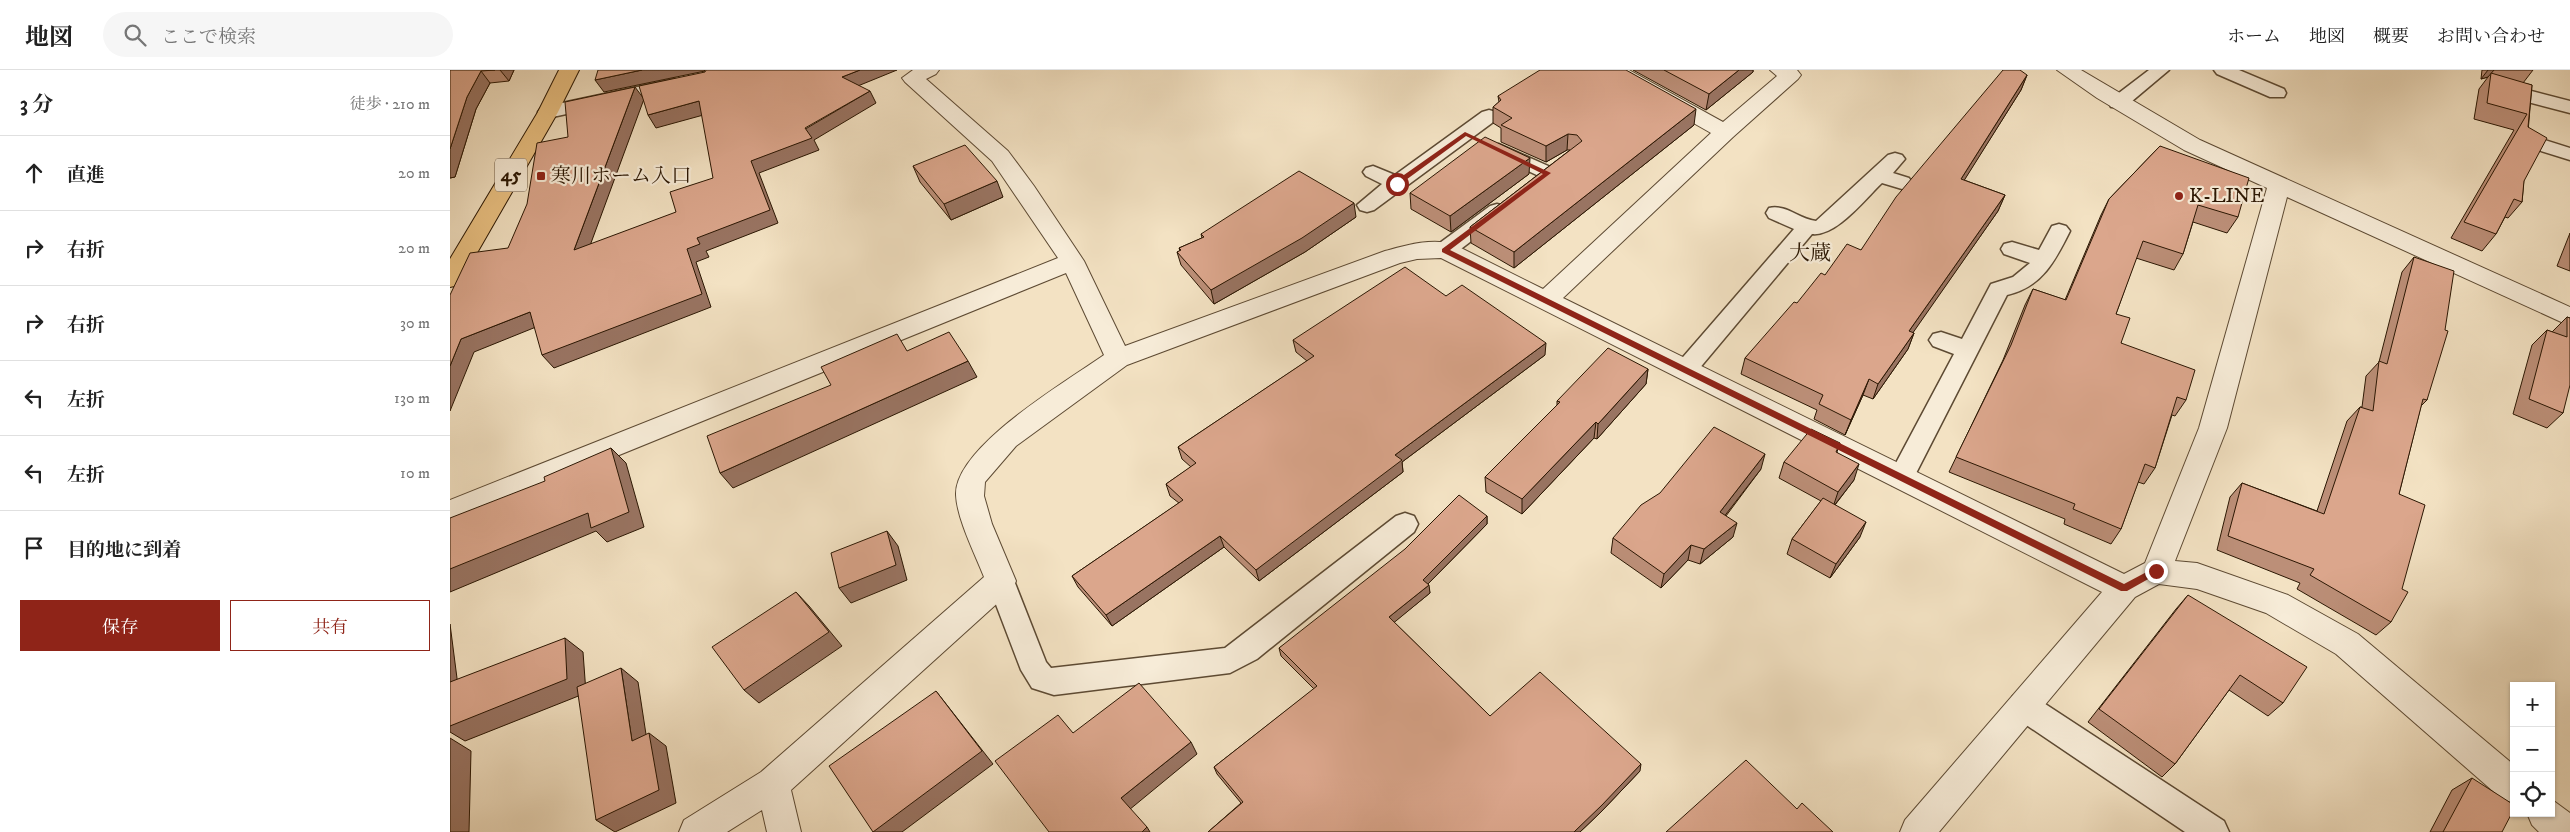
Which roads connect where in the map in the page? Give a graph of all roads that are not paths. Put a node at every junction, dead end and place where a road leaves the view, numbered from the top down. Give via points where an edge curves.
1 (570, 70) edge
2 (929, 70) edge
3 (1614, 70) edge
4 (1780, 70) edge
5 (2067, 70) edge
6 (2160, 70) edge
7 (2223, 70) edge
8 (696, 81) edge
9 (2488, 85) edge
10 (2277, 93) dead end
11 (2118, 103) junction
12 (2570, 107) edge
13 (548, 112) junction
14 (1489, 116) dead end
15 (1725, 132) junction
16 (1465, 134) junction
17 (2532, 142) edge
18 (2570, 154) edge
19 (1895, 159) dead end
20 (1373, 172) dead end
21 (1880, 174) junction
22 (1902, 183) dead end
23 (1397, 184) junction
24 (2278, 185) junction
25 (1367, 206) dead end
26 (1776, 213) dead end
27 (1807, 227) junction
28 (2058, 231) dead end
29 (2012, 249) dead end
30 (1445, 250) junction
31 (2045, 260) junction
32 (1072, 261) junction
33 (450, 279) edge
34 (1545, 301) junction
35 (2570, 317) edge
36 (1941, 340) dead end
37 (1968, 350) junction
38 (1118, 358) junction
39 (1685, 370) junction
40 (1901, 478) junction
41 (450, 512) edge
42 (1405, 524) dead end
43 (2156, 571) junction
44 (1001, 581) junction
45 (2124, 588) junction
46 (2024, 706) junction
47 (773, 784) junction
48 (2510, 784) edge
49 (696, 832) edge
50 (784, 832) edge
51 (1917, 832) edge
52 (2213, 832) edge

1 - 13 main road, 45
2 - 32 street via 912,78 1000,156
3 - 15 street
4 - 15 street via 1791,75
5 - 11 street
6 - 11 lane
7 - 10 lane
8 - 13 lane
9 - 12 lane
11 - 24 street via 2192,145
13 - 33 main road, 45
14 - 16 lane
15 - 34 street
16 - 23 lane
16 - 30 lane via 1540,180
17 - 18 lane
19 - 21 lane
20 - 23 lane
21 - 22 lane
21 - 27 lane via 1827,224 1818,228
23 - 25 lane
24 - 35 street
24 - 43 street via 2213,428
26 - 27 lane
27 - 39 lane
28 - 31 lane
29 - 31 lane
30 - 34 street
30 - 38 street via 1417,251 1393,257
31 - 37 lane via 2022,283 1999,289
32 - 38 street
32 - 41 street
34 - 39 street
36 - 37 lane
37 - 40 lane
38 - 44 street via 1006,439 971,480 970,496 978,524
39 - 40 street
40 - 45 street
42 - 44 lane via 1247,650 1230,660 1054,682 1042,679 1035,670
43 - 45 street
43 - 48 street via 2197,576 2277,604 2347,644
44 - 47 street
45 - 46 street
46 - 51 street
46 - 52 lane
47 - 49 street
47 - 50 street

